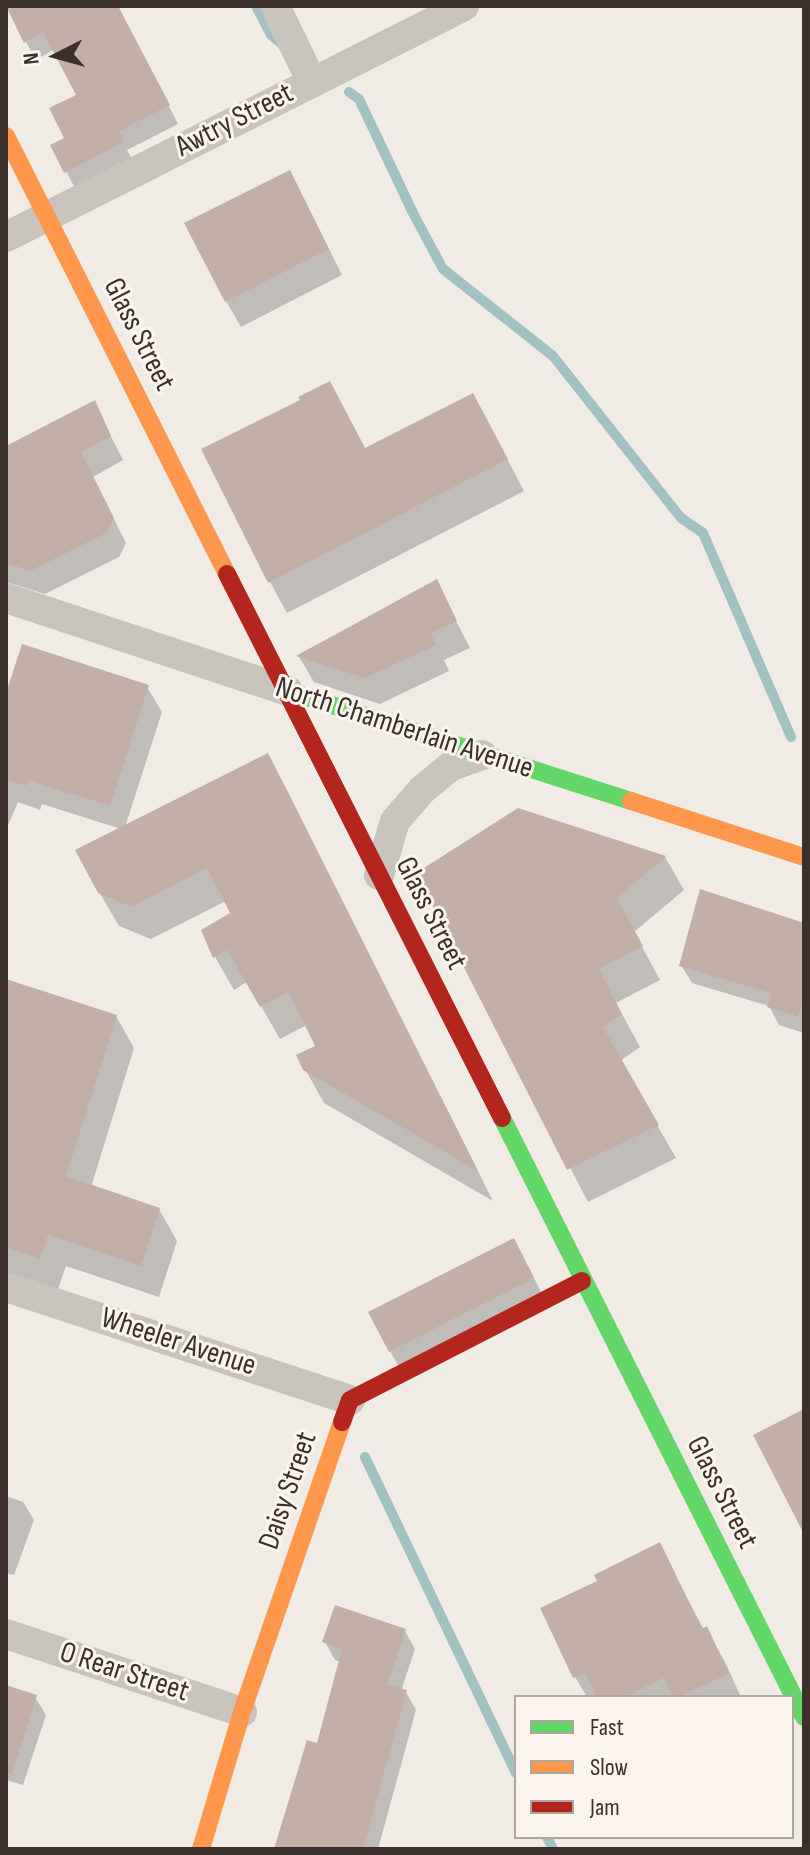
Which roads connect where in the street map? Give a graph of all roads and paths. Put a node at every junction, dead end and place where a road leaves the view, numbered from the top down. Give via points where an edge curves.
1 (275, 6) edge
2 (464, 6) edge
3 (312, 82) junction
4 (6, 136) edge
5 (47, 218) junction
6 (6, 237) edge
7 (6, 598) edge
8 (288, 691) junction
9 (482, 755) junction
10 (804, 857) edge
11 (379, 875) junction
12 (582, 1281) junction
13 (6, 1287) edge
14 (350, 1400) junction
15 (6, 1634) edge
16 (793, 1695) edge
17 (794, 1697) edge
18 (242, 1712) junction
19 (804, 1717) edge
20 (201, 1849) edge

1 - 3 street
2 - 3 street, Awtry Street
3 - 5 street, Awtry Street
4 - 5 main road, Glass Street
5 - 6 street, Awtry Street
5 - 8 main road, Glass Street
7 - 8 street, North Chamberlain Avenue
8 - 9 main road, North Chamberlain Avenue
8 - 11 main road, Glass Street
9 - 10 main road, North Chamberlain Avenue
9 - 11 street via 451,766 395,821
11 - 12 main road, Glass Street
12 - 14 main road
12 - 16 main road, Glass Street
13 - 14 street, Wheeler Avenue
14 - 18 main road, Daisy Street
15 - 18 street, O Rear Street
17 - 19 main road, Glass Street
18 - 20 main road, Daisy Street

